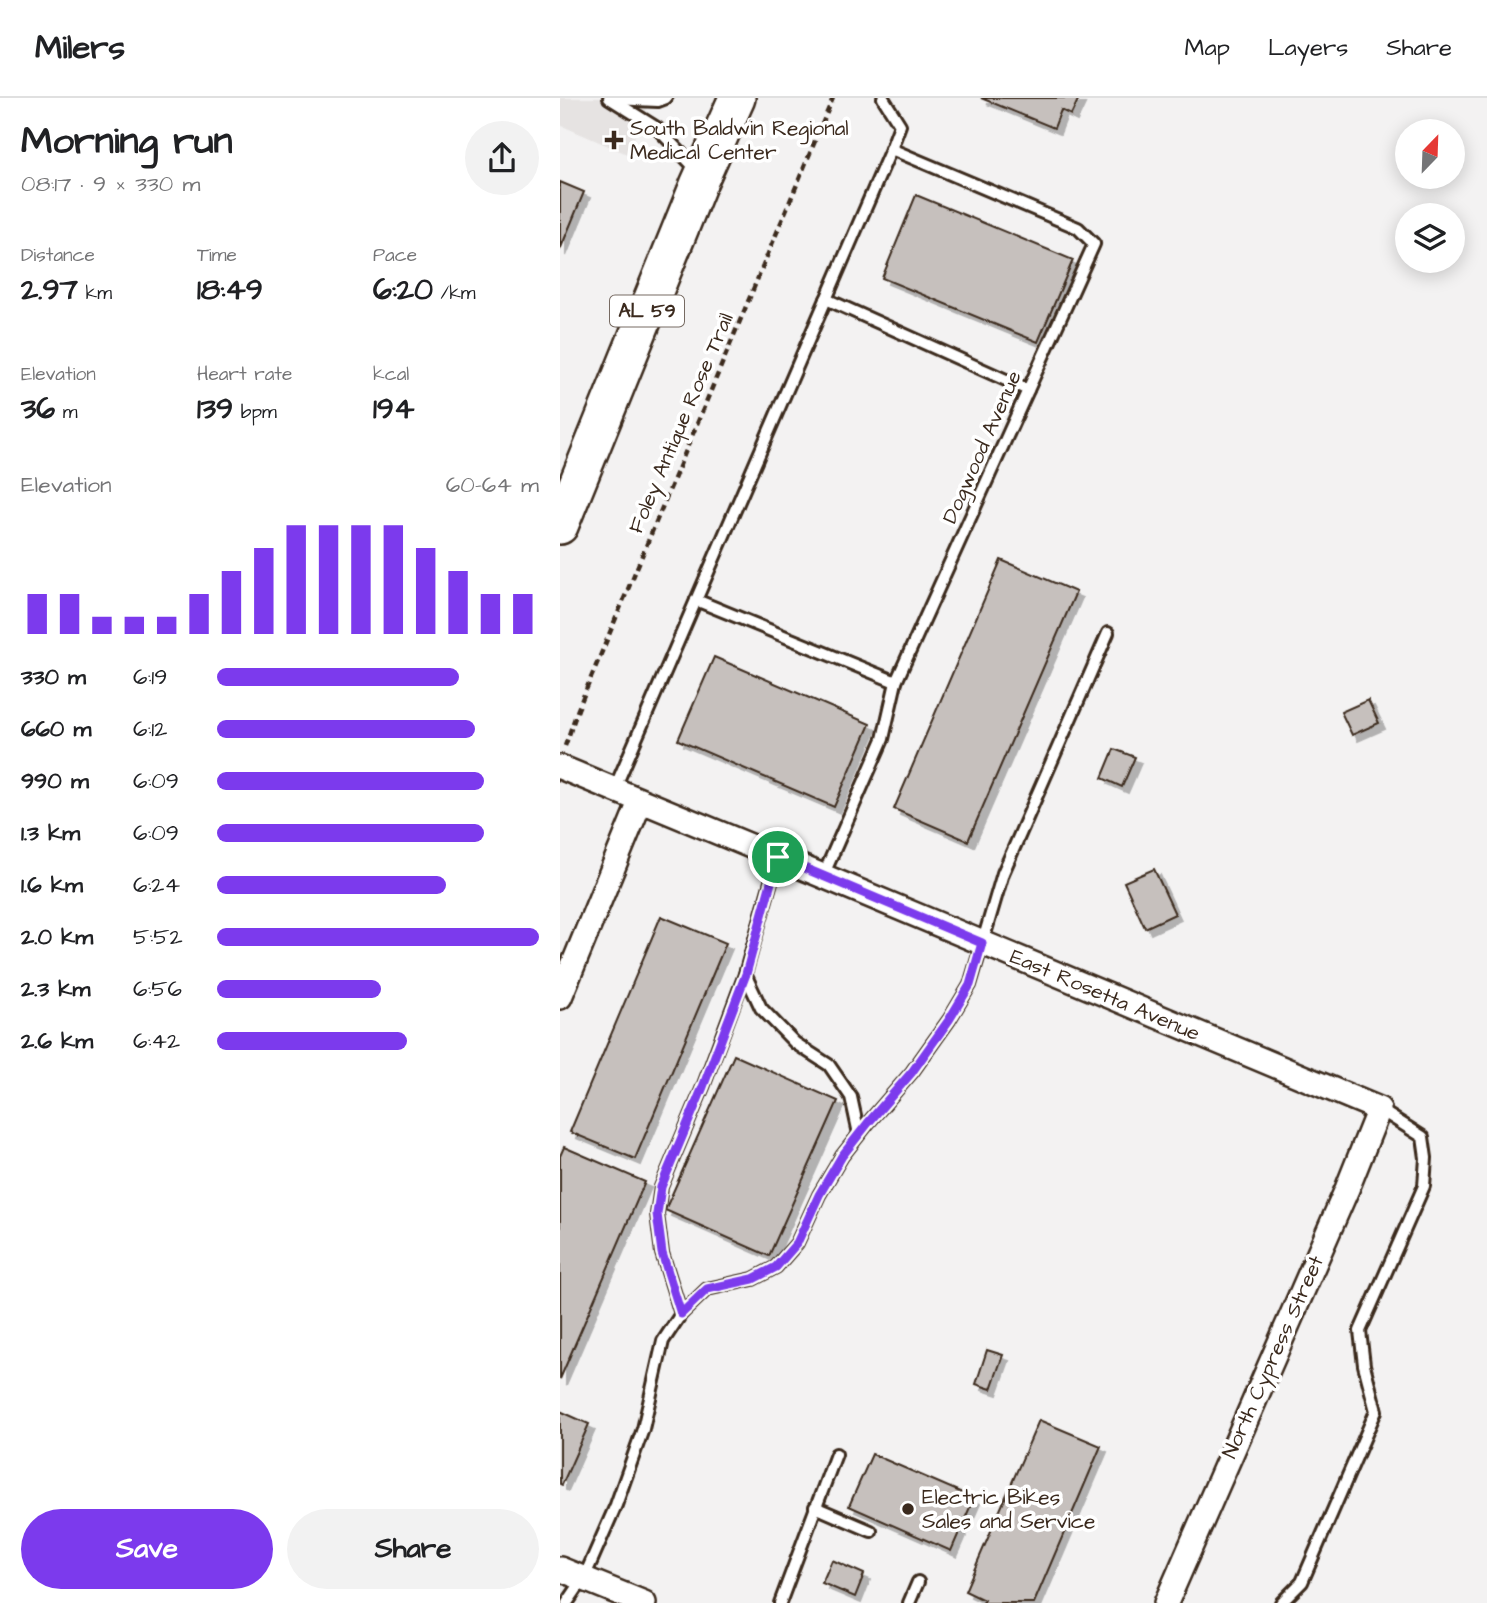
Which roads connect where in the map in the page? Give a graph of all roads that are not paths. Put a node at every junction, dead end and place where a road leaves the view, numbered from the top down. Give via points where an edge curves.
1 (610, 98) edge
2 (666, 98) edge
3 (737, 98) edge
4 (883, 98) edge
5 (891, 149) junction
6 (702, 176) junction
7 (826, 299) junction
8 (1028, 390) junction
9 (560, 526) edge
10 (696, 600) junction
11 (1108, 633) dead end
12 (897, 682) junction
13 (562, 758) edge
14 (614, 790) junction
15 (640, 802) junction
16 (778, 857) junction
17 (823, 876) junction
18 (982, 943) junction
19 (746, 974) junction
20 (560, 997) edge
21 (1379, 1109) junction
22 (859, 1134) junction
23 (681, 1314) junction
24 (836, 1454) dead end
25 (815, 1507) junction
26 (871, 1531) dead end
27 (560, 1569) edge
28 (584, 1578) junction
29 (918, 1582) dead end
30 (780, 1601) edge
31 (567, 1603) edge
32 (644, 1603) edge
33 (793, 1603) edge
34 (909, 1603) edge
35 (1166, 1603) edge
36 (1281, 1603) edge

1 - 2 lane
1 - 6 lane via 657,128
3 - 6 main road, AL 59
4 - 5 lane via 900,125
5 - 7 lane
5 - 8 lane, Dogwood Avenue via 1078,228 1094,244
6 - 9 main road, AL 59
7 - 8 lane
7 - 10 lane
8 - 12 lane, Dogwood Avenue
10 - 12 lane
10 - 14 lane
11 - 18 lane via 1003,873
12 - 17 lane, Dogwood Avenue via 883,739
13 - 14 street, East Rosetta Avenue
14 - 15 street, East Rosetta Avenue
15 - 16 street, East Rosetta Avenue
15 - 20 street
16 - 17 street, East Rosetta Avenue
16 - 19 lane
17 - 18 street, East Rosetta Avenue
18 - 21 street, East Rosetta Avenue
18 - 22 lane via 970,985 949,1020
19 - 22 lane via 761,1009 795,1043 829,1065 851,1097
19 - 23 lane via 661,1187 657,1214 662,1253
21 - 35 street, North Cypress Street
21 - 36 lane via 1423,1137 1424,1186 1360,1331 1376,1411 1302,1582
22 - 23 lane via 819,1195 797,1243 776,1267 753,1279 707,1289
23 - 28 lane via 663,1341 643,1429
24 - 25 lane
25 - 26 lane
25 - 30 lane
27 - 28 street
28 - 31 lane
28 - 32 street
29 - 34 lane
30 - 33 lane

